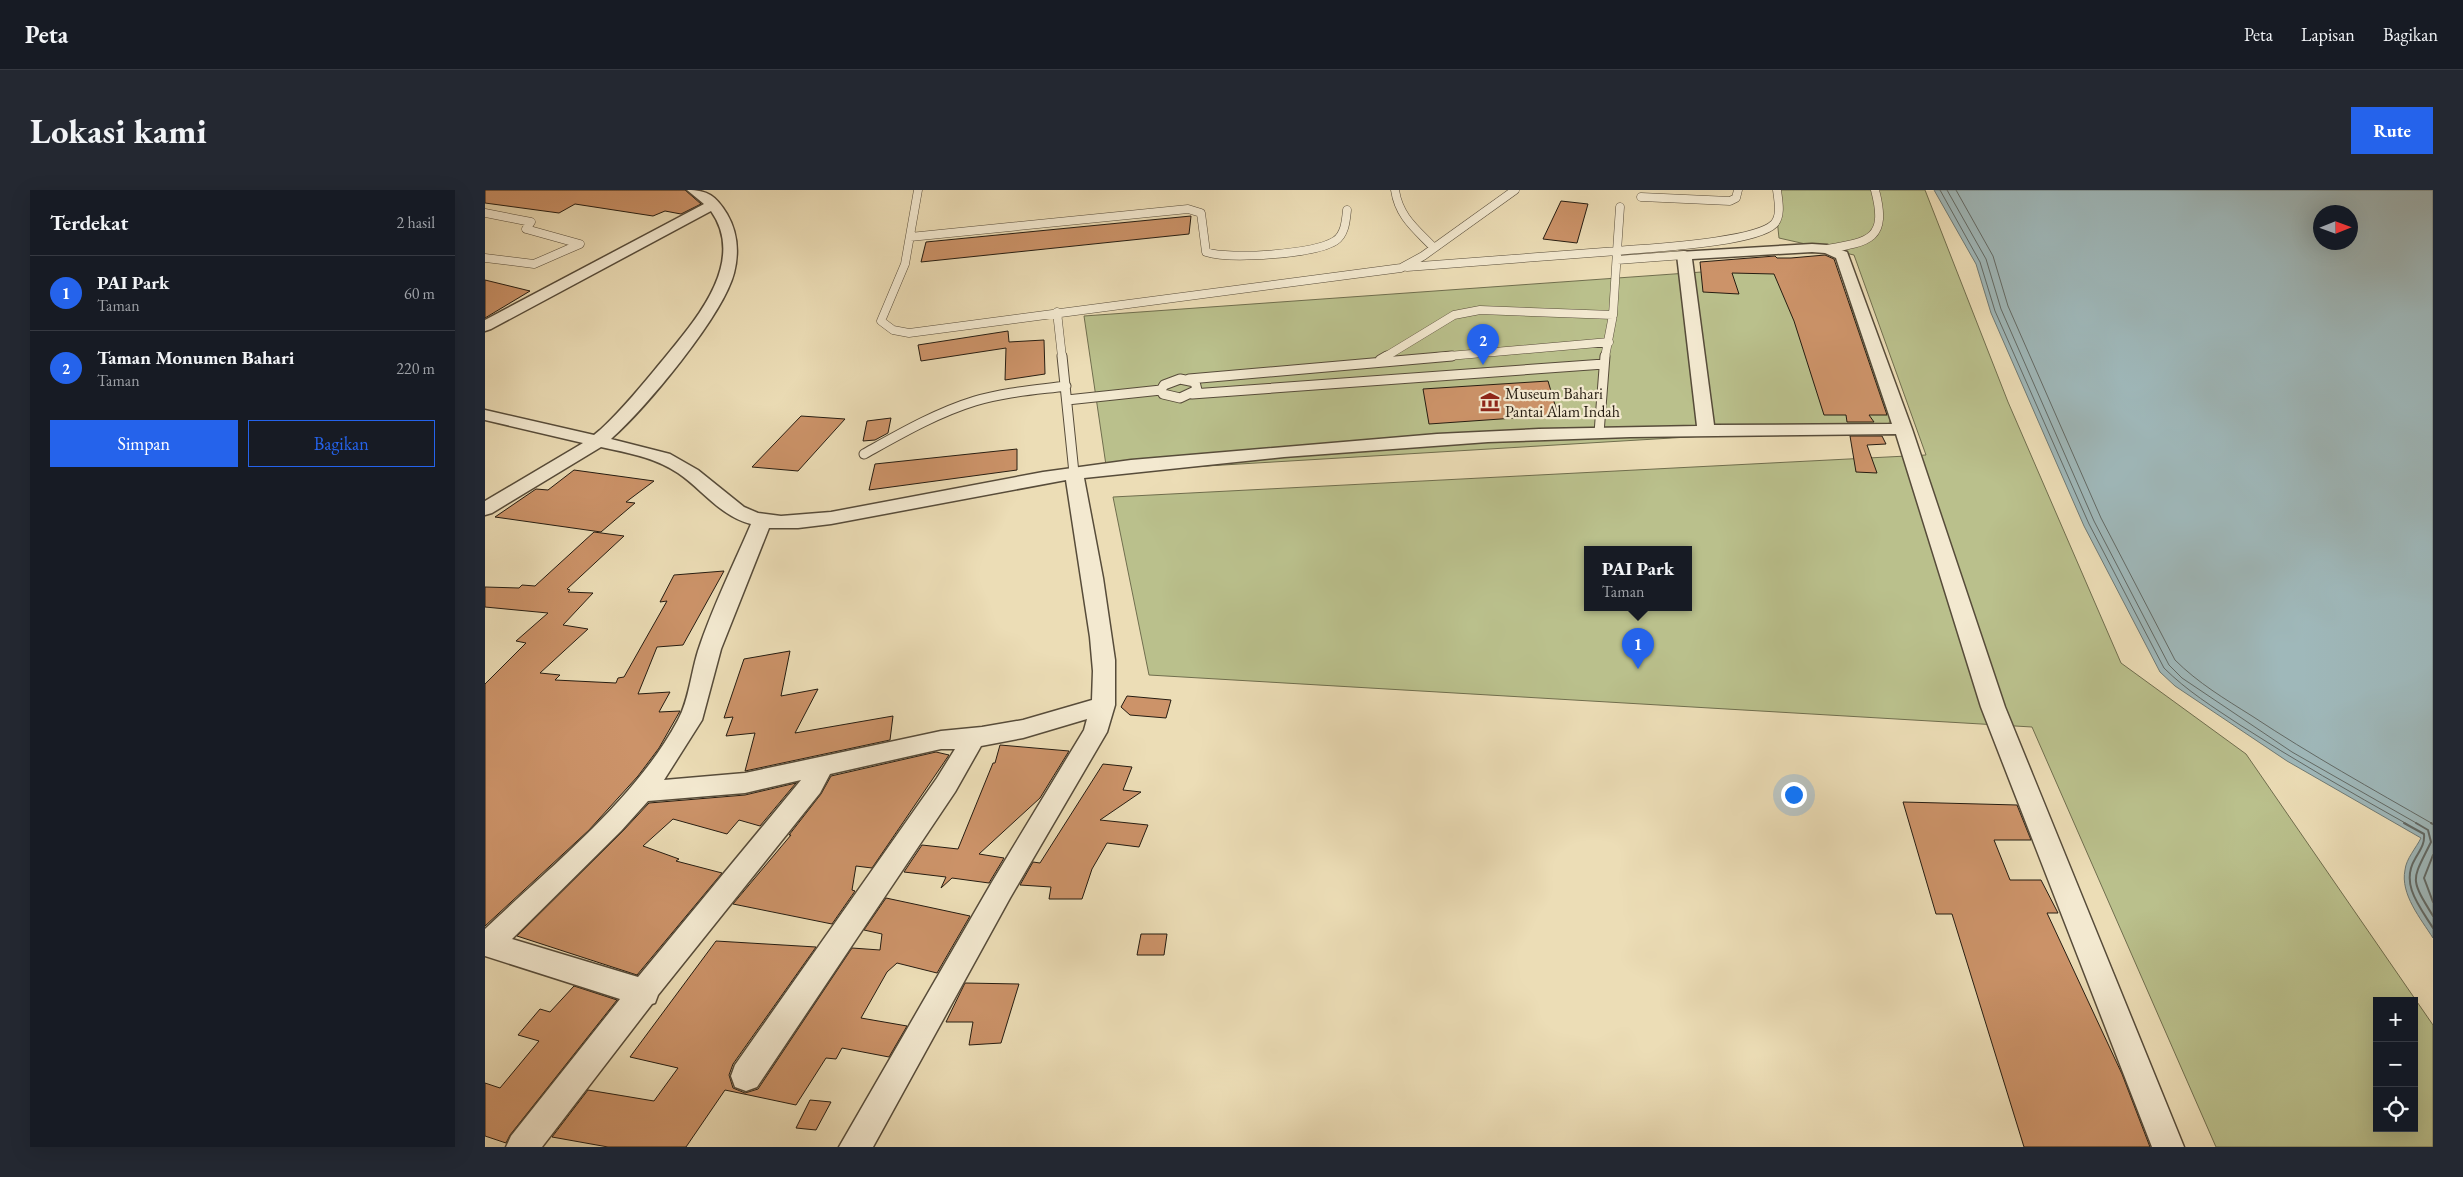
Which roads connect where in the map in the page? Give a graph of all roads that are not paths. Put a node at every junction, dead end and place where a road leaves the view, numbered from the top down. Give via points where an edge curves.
1 (694, 190) edge
2 (918, 190) edge
3 (1395, 190) edge
4 (1515, 190) edge
5 (1738, 190) edge
6 (1777, 190) edge
7 (1875, 190) edge
8 (1641, 197) dead end
9 (713, 205) junction
10 (1620, 207) dead end
11 (1347, 210) dead end
12 (485, 213) edge
13 (910, 237) junction
14 (1434, 248) junction
15 (1827, 249) junction
16 (1617, 251) junction
17 (1684, 255) junction
18 (485, 258) edge
19 (1617, 260) junction
20 (1401, 268) junction
21 (1057, 312) junction
22 (1613, 315) junction
23 (485, 326) edge
24 (1609, 342) junction
25 (1377, 363) junction
26 (1350, 364) junction
27 (1604, 364) junction
28 (1189, 379) junction
29 (1352, 383) junction
30 (1066, 386) junction
31 (1161, 390) junction
32 (1192, 394) junction
33 (1067, 400) junction
34 (485, 415) edge
35 (1903, 429) junction
36 (1706, 430) junction
37 (1599, 433) junction
38 (596, 442) junction
39 (864, 454) dead end
40 (1074, 474) junction
41 (485, 509) edge
42 (762, 521) junction
43 (1103, 705) junction
44 (973, 739) junction
45 (821, 768) junction
46 (641, 792) junction
47 (486, 944) edge
48 (645, 993) junction
49 (746, 1076) dead end
50 (522, 1147) edge
51 (855, 1147) edge
52 (2167, 1147) edge

1 - 9 street
2 - 13 lane
3 - 14 lane via 1400,215
4 - 14 lane
5 - 8 lane via 1737,198 1730,201
6 - 16 lane via 1777,220 1759,232
7 - 15 lane via 1882,215 1876,231 1863,242
9 - 23 street
9 - 38 street via 726,225 730,240 721,289 708,313 651,387
10 - 16 lane
11 - 13 lane via 1343,231 1334,242 1291,252 1255,255 1222,257 1206,252 1201,213 1188,209
12 - 18 lane via 531,222 526,229 580,244 534,264
13 - 21 lane via 904,269 887,300 881,321 893,330 925,332
14 - 20 lane
15 - 17 street
15 - 35 street via 1842,255
16 - 19 lane
16 - 20 lane
17 - 19 lane
17 - 36 street
19 - 22 lane
20 - 21 lane
21 - 30 lane
22 - 24 lane
22 - 25 lane via 1462,312
24 - 25 lane
24 - 27 lane
25 - 26 lane
26 - 28 lane
26 - 29 lane
27 - 29 lane
27 - 37 lane
28 - 31 lane via 1171,381
28 - 32 lane via 1197,385
29 - 32 lane
30 - 33 lane
30 - 39 lane via 1011,393 965,404
31 - 32 lane via 1169,397
31 - 33 lane
33 - 40 lane
34 - 38 street
35 - 36 street
35 - 52 street via 1993,706
36 - 37 street
37 - 40 street via 1349,446
38 - 41 street
38 - 42 street via 670,460 698,479 721,502 738,513
40 - 42 street via 838,516
40 - 43 street via 1091,562 1102,647 1106,680
42 - 46 street via 710,649 690,720
43 - 44 street via 1054,721
43 - 51 street via 1095,732
44 - 45 street via 941,740
44 - 49 street via 946,786
45 - 46 street via 745,783
45 - 48 street via 811,786 703,916
46 - 47 street via 581,856
47 - 48 street
48 - 50 street

